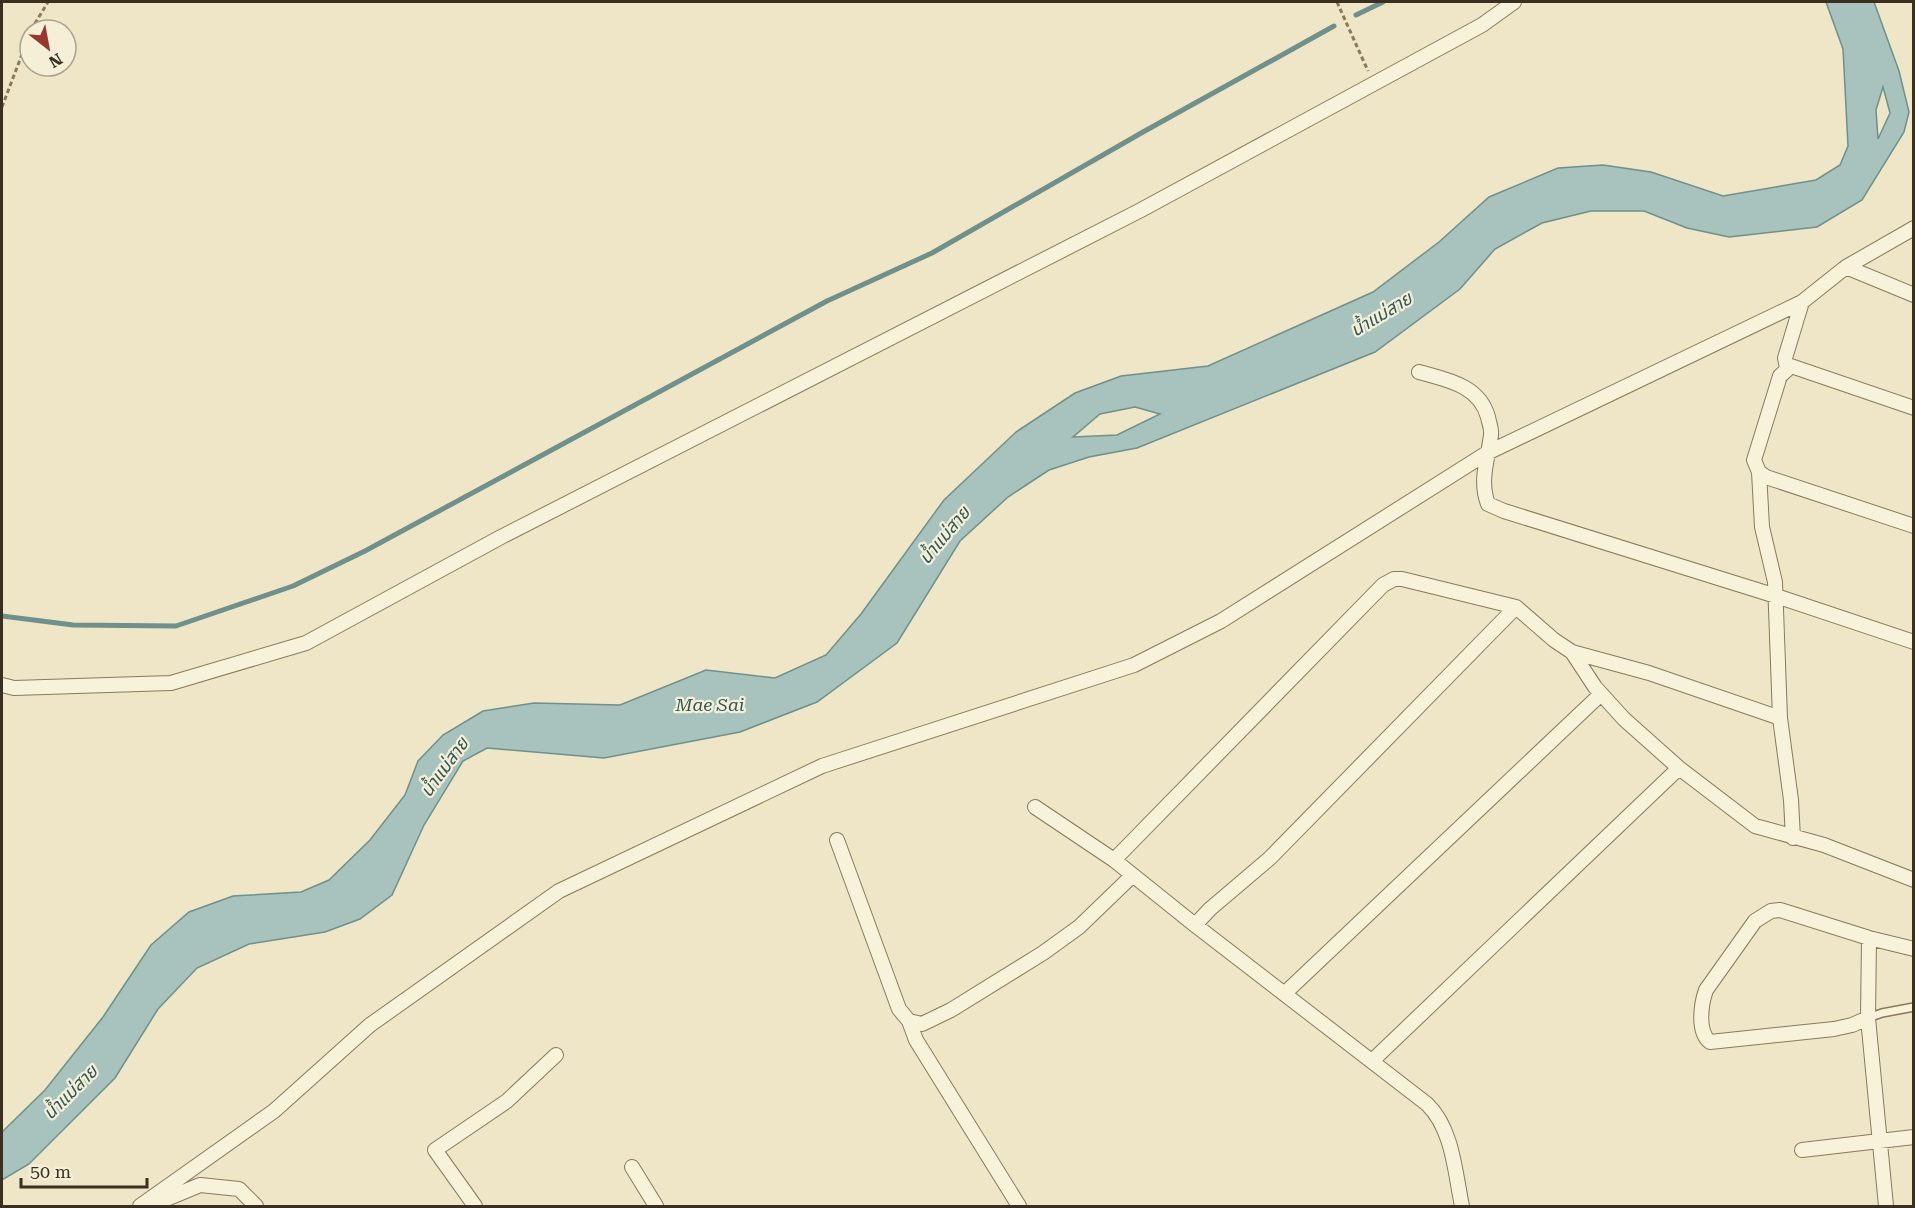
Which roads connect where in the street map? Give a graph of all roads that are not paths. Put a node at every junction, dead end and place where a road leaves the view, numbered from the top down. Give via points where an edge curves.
1 (1514, 2) edge
2 (1914, 228) edge
3 (1846, 267) junction
4 (1914, 295) edge
5 (1802, 302) junction
6 (1787, 368) junction
7 (1419, 372) dead end
8 (1914, 408) edge
9 (1487, 453) junction
10 (1759, 472) junction
11 (1914, 526) edge
12 (1776, 596) junction
13 (1516, 607) junction
14 (1914, 642) edge
15 (1572, 652) junction
16 (2, 684) edge
17 (1601, 694) junction
18 (1780, 718) junction
19 (1678, 768) junction
20 (1035, 807) dead end
21 (1793, 838) junction
22 (837, 840) dead end
23 (1114, 860) junction
24 (1133, 875) junction
25 (1914, 880) edge
26 (1195, 925) junction
27 (1869, 938) junction
28 (1914, 949) edge
29 (1284, 994) junction
30 (1914, 1007) edge
31 (1868, 1018) junction
32 (909, 1021) junction
33 (556, 1055) dead end
34 (1372, 1062) junction
35 (1914, 1137) edge
36 (1878, 1139) junction
37 (1802, 1150) dead end
38 (632, 1167) dead end
39 (140, 1206) edge
40 (149, 1206) edge
41 (256, 1206) edge
42 (476, 1206) edge
43 (656, 1206) edge
44 (1019, 1206) edge
45 (1462, 1206) edge
46 (1886, 1206) edge

1 - 16 street via 1482,25 1141,210 501,537 306,643 171,683 14,688
2 - 3 street
3 - 4 street
3 - 5 street
5 - 6 street via 1785,358
5 - 9 street
6 - 8 street via 1796,367
6 - 10 street via 1780,375 1754,460
7 - 9 street via 1461,384 1478,397 1492,432
9 - 12 street via 1483,477 1488,504
9 - 39 street via 1221,621 1134,665 822,766 559,891 370,1025 274,1111
10 - 11 street
10 - 12 street via 1761,527
12 - 14 street
12 - 18 street
13 - 15 street
13 - 23 street via 1402,579 1383,585
13 - 26 street via 1270,858
15 - 17 street
15 - 18 street via 1649,673
17 - 19 street
17 - 29 street
18 - 21 street
19 - 21 street via 1755,826
19 - 34 street
20 - 23 street
21 - 25 street
22 - 32 street via 899,1009
23 - 24 street
24 - 26 street
24 - 32 street via 1079,927 1043,953 951,1010 922,1024
26 - 29 street
27 - 28 street
27 - 31 street
27 - 31 street via 1780,910 1771,911 1755,921 1702,1001 1704,1034 1710,1042 1834,1029
29 - 34 street
30 - 31 lane
31 - 36 street
32 - 44 street via 916,1040
33 - 42 street via 507,1101 435,1150
34 - 45 street via 1436,1112 1446,1133
35 - 36 street
36 - 37 street
36 - 46 street
38 - 43 street
40 - 41 street via 200,1185 239,1189

